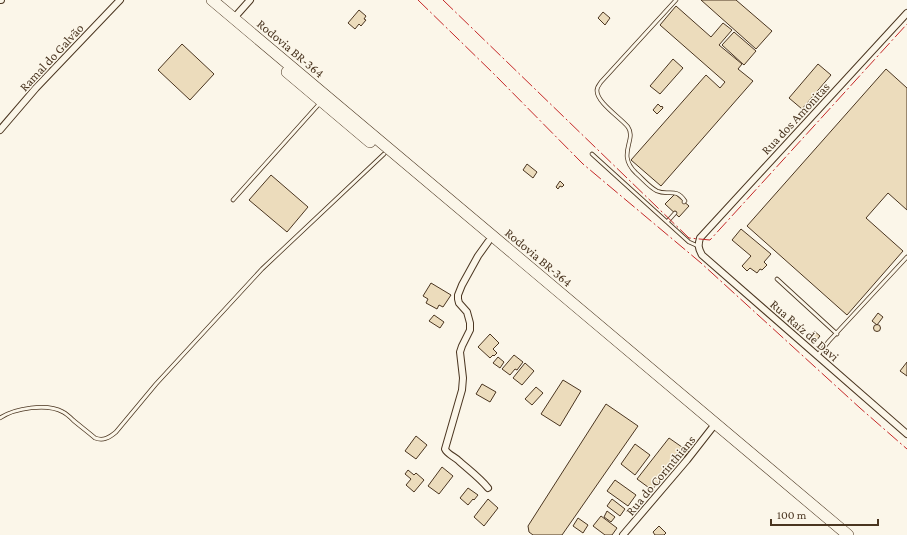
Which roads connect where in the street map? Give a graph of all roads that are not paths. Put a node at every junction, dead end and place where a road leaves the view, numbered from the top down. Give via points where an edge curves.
1 (120, 0) edge
2 (203, 0) edge
3 (212, 0) edge
4 (250, 0) edge
5 (676, 0) edge
6 (907, 13) edge
7 (234, 18) junction
8 (321, 102) junction
9 (0, 130) edge
10 (384, 154) junction
11 (592, 154) dead end
12 (233, 200) dead end
13 (684, 202) dead end
14 (675, 213) dead end
15 (667, 222) junction
16 (488, 242) junction
17 (698, 246) junction
18 (907, 258) edge
19 (777, 279) dead end
20 (837, 334) junction
21 (817, 356) junction
22 (0, 418) edge
23 (712, 428) junction
24 (907, 434) edge
25 (488, 488) dead end
26 (623, 535) edge
27 (838, 535) edge
28 (848, 535) edge

1 - 9 street, Ramal do Galvão via 36,88
2 - 8 highway
3 - 7 highway, Rodovia BR-364
4 - 7 street
5 - 13 lane via 601,82 596,92 603,103 629,129 627,160 630,166 657,191 675,192 685,200
6 - 17 street, Rua dos Amonitas via 700,238
7 - 28 highway, Rodovia BR-364
8 - 10 highway
8 - 12 lane
10 - 16 highway
10 - 22 lane via 262,269 110,437 100,440 95,438 63,412 44,407 17,410
11 - 15 lane
14 - 15 lane
15 - 17 lane via 689,242
16 - 23 highway
16 - 25 street via 458,295 459,303 467,312 470,330 460,352 462,390 445,449
17 - 21 street, Rua Raíz de Davi via 702,255
18 - 20 lane
19 - 20 lane
20 - 21 lane
21 - 24 street, Rua Raíz de Davi
23 - 26 street, Rua do Corinthians
23 - 27 highway

